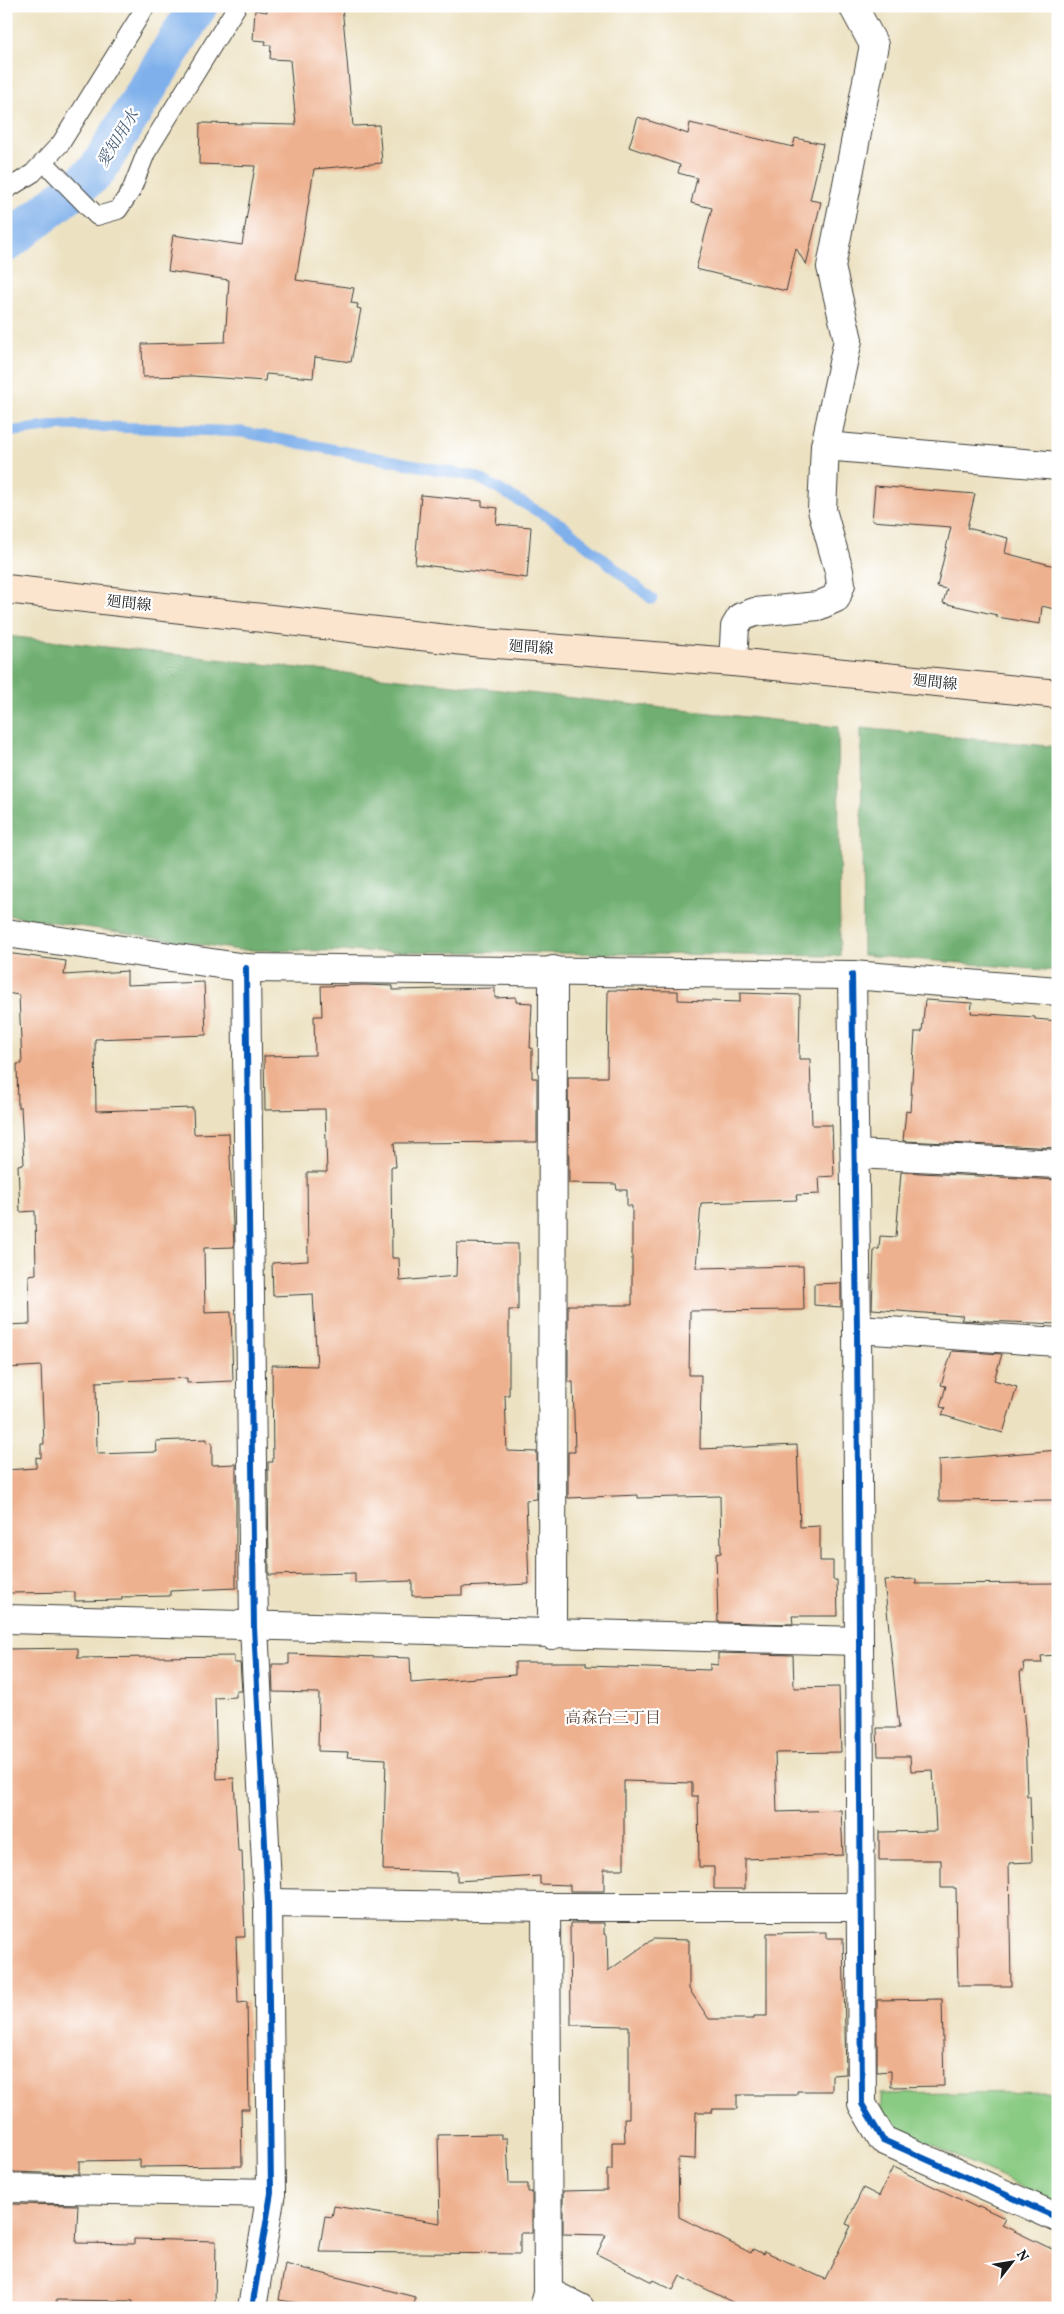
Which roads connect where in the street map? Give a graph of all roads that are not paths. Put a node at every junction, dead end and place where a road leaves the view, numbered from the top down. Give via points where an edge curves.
1 (146, 6) edge
2 (237, 6) edge
3 (853, 6) edge
4 (45, 162) junction
5 (6, 190) edge
6 (825, 446) junction
7 (1058, 466) edge
8 (6, 589) edge
9 (733, 662) junction
10 (1058, 694) edge
11 (6, 932) edge
12 (246, 968) junction
13 (553, 970) junction
14 (852, 975) junction
15 (1058, 990) edge
16 (855, 1154) junction
17 (1058, 1164) edge
18 (857, 1329) junction
19 (1058, 1342) edge
20 (6, 1619) edge
21 (254, 1627) junction
22 (552, 1635) junction
23 (858, 1642) junction
24 (268, 1903) junction
25 (860, 1907) junction
26 (546, 1908) junction
27 (6, 2188) edge
28 (271, 2194) junction
29 (1058, 2218) edge
30 (546, 2300) edge
31 (252, 2308) edge
32 (580, 2308) edge

1 - 4 lane via 73,124
2 - 4 lane via 146,153 131,191 118,210 97,216
3 - 6 street via 874,45 832,266 848,340
4 - 5 lane via 34,173
6 - 7 street
6 - 9 street via 822,510 840,571 841,584 836,598 818,606 755,612 741,617 735,626
8 - 9 street, 廻間線 via 482,643
9 - 10 street, 廻間線
11 - 12 street
12 - 13 street
12 - 21 street
13 - 14 street
13 - 22 street
14 - 15 street
14 - 16 street
16 - 17 street
16 - 18 street
18 - 19 street
18 - 23 street
20 - 21 street
21 - 22 street
21 - 24 street
22 - 23 street
23 - 25 street
24 - 26 street
24 - 28 street
25 - 26 street
25 - 29 street via 862,2104 883,2140
26 - 30 street
27 - 28 street
28 - 31 street
30 - 32 street

